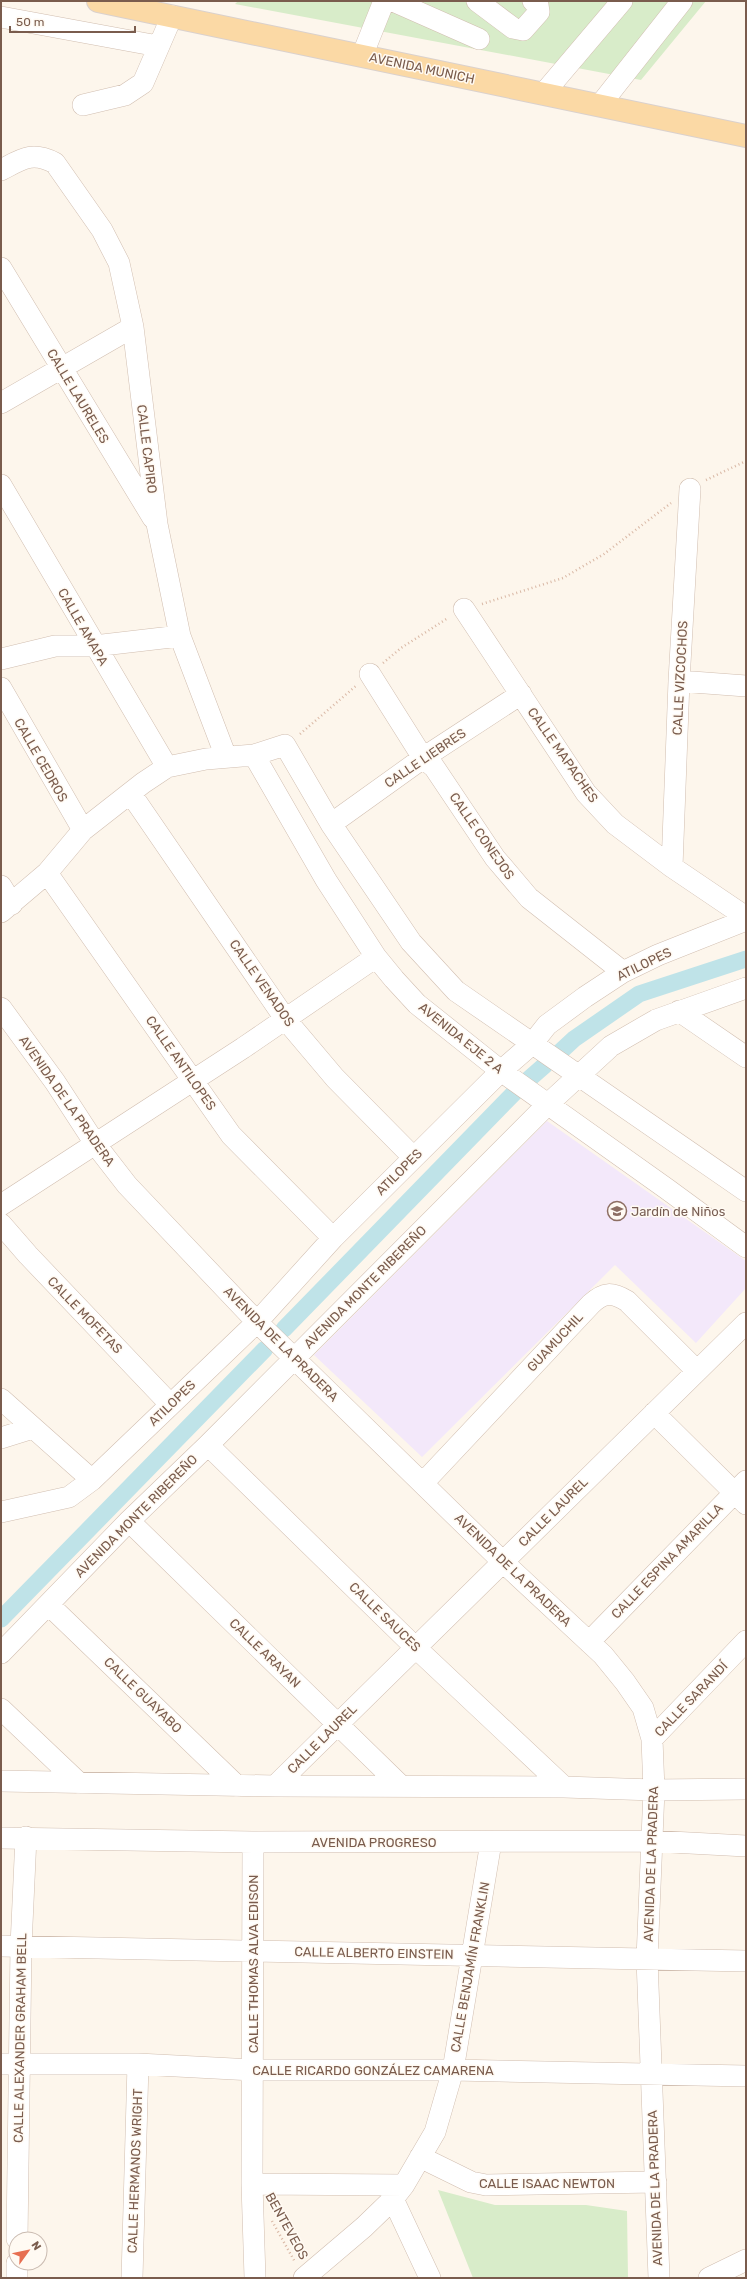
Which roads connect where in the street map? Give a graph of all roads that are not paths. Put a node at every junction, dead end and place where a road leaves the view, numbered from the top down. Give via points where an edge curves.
1 (98, 1) edge
2 (387, 1) edge
3 (393, 1) edge
4 (477, 1) edge
5 (533, 1) edge
6 (622, 1) edge
7 (682, 1) edge
8 (152, 6) edge
9 (172, 16) junction
10 (1, 17) edge
11 (479, 39) dead end
12 (158, 46) junction
13 (362, 56) junction
14 (544, 93) junction
15 (600, 105) junction
16 (83, 106) dead end
17 (746, 136) edge
18 (1, 170) edge
19 (1, 268) edge
20 (133, 327) junction
21 (61, 369) junction
22 (1, 403) edge
23 (1, 485) edge
24 (690, 489) road end
25 (157, 524) junction
26 (464, 609) road end
27 (180, 636) junction
28 (94, 646) junction
29 (1, 658) edge
30 (370, 674) road end
31 (679, 681) junction
32 (746, 686) edge
33 (1, 688) edge
34 (521, 694) junction
35 (254, 755) junction
36 (226, 757) junction
37 (423, 758) junction
38 (167, 767) junction
39 (130, 794) junction
40 (330, 824) junction
41 (83, 830) junction
42 (672, 867) junction
43 (47, 873) junction
44 (1, 886) edge
45 (6, 908) edge
46 (746, 919) edge
47 (376, 957) junction
48 (623, 972) junction
49 (746, 988) edge
50 (1, 1008) edge
51 (679, 1011) junction
52 (286, 1020) junction
53 (532, 1044) junction
54 (746, 1057) edge
55 (501, 1071) junction
56 (578, 1076) junction
57 (193, 1080) junction
58 (548, 1104) junction
59 (96, 1145) junction
60 (413, 1157) junction
61 (746, 1190) edge
62 (1, 1205) edge
63 (1, 1224) edge
64 (333, 1238) junction
65 (746, 1248) edge
66 (257, 1322) junction
67 (746, 1323) edge
68 (294, 1359) junction
69 (697, 1370) junction
70 (1, 1399) edge
71 (170, 1404) junction
72 (654, 1413) junction
73 (33, 1428) junction
74 (1, 1438) edge
75 (208, 1445) junction
76 (92, 1480) junction
77 (423, 1483) junction
78 (742, 1492) edge
79 (1, 1512) edge
80 (129, 1521) junction
81 (503, 1562) junction
82 (49, 1604) junction
83 (589, 1642) junction
84 (746, 1642) edge
85 (416, 1648) junction
86 (1, 1653) edge
87 (1, 1709) edge
88 (338, 1723) junction
89 (652, 1739) junction
90 (1, 1781) edge
91 (79, 1783) junction
92 (400, 1785) junction
93 (237, 1786) junction
94 (275, 1786) junction
95 (564, 1786) junction
96 (746, 1789) edge
97 (654, 1790) junction
98 (1, 1838) edge
99 (26, 1838) junction
100 (652, 1841) junction
101 (253, 1842) junction
102 (491, 1842) junction
103 (746, 1846) edge
104 (11, 1946) edge
105 (251, 1952) junction
106 (472, 1954) junction
107 (647, 1959) junction
108 (746, 1961) edge
109 (10, 2064) edge
110 (138, 2064) junction
111 (253, 2070) junction
112 (453, 2070) junction
113 (650, 2073) junction
114 (746, 2076) edge
115 (420, 2157) junction
116 (656, 2182) junction
117 (252, 2184) junction
118 (398, 2192) junction
119 (17, 2231) edge
120 (746, 2260) edge
121 (300, 2271) edge
122 (132, 2278) edge
123 (255, 2278) edge
124 (430, 2278) edge
125 (659, 2278) edge
126 (709, 2278) edge

1 - 8 main road, AVENIDA MUNICH
2 - 13 street via 382,6
3 - 11 street
4 - 5 street via 513,28 523,30 539,12 538,5
6 - 14 street
7 - 15 street
8 - 9 main road, AVENIDA MUNICH
9 - 12 street
9 - 13 main road, AVENIDA MUNICH
10 - 12 street
12 - 16 street via 143,83 125,95
13 - 14 main road, AVENIDA MUNICH
14 - 15 main road, AVENIDA MUNICH
15 - 17 main road, AVENIDA MUNICH
18 - 20 street, CALLE CAPIRO via 27,156 44,157 55,163 102,230 119,263
19 - 21 street, CALLE LAURELES
20 - 21 street
20 - 25 street, CALLE CAPIRO
21 - 22 street
21 - 25 street, CALLE LAURELES
23 - 28 street, CALLE AMAPA
24 - 31 street, CALLE VIZCOCHOS
25 - 27 street, CALLE CAPIRO
26 - 34 street, CALLE MAPACHES
27 - 28 street
27 - 36 street, CALLE CAPIRO
28 - 29 street via 55,646
28 - 38 street, CALLE AMAPA
30 - 37 street, CALLE CONEJOS
31 - 32 street
31 - 42 street, CALLE VIZCOCHOS
33 - 41 street, CALLE CEDROS
34 - 37 street, CALLE LIEBRES
34 - 42 street, CALLE MAPACHES via 586,793 615,824
35 - 36 street
35 - 40 street via 285,745
35 - 47 street, AVENIDA EJE 2 A via 326,880
36 - 38 street
37 - 40 street, CALLE LIEBRES
37 - 48 street, CALLE CONEJOS via 434,767 496,858 529,898
38 - 39 street
39 - 41 street
39 - 52 street, CALLE VENADOS via 203,895
40 - 53 street via 424,957 456,991
41 - 43 street
42 - 46 street, CALLE MAPACHES
43 - 45 street
43 - 57 street, CALLE ANTILOPES
44 - 45 street
46 - 48 street, ATILOPES
47 - 52 street
47 - 55 street, AVENIDA EJE 2 A via 417,1004
48 - 53 street, ATILOPES via 547,1025
49 - 51 street, AVENIDA MONTE RIBEREÑO
50 - 59 street, AVENIDA DE LA PRADERA via 55,1082
51 - 54 street
51 - 56 street, AVENIDA MONTE RIBEREÑO via 656,1020 611,1046
52 - 57 street
52 - 60 street, CALLE VENADOS via 335,1078
53 - 55 street, ATILOPES
53 - 56 street
55 - 58 street, AVENIDA EJE 2 A
55 - 60 street, ATILOPES
56 - 58 street, AVENIDA MONTE RIBEREÑO
56 - 61 street
57 - 59 street
57 - 64 street, CALLE ANTILOPES via 231,1135
58 - 65 street, AVENIDA EJE 2 A
58 - 68 street, AVENIDA MONTE RIBEREÑO
59 - 62 street
59 - 66 street, AVENIDA DE LA PRADERA via 127,1185
60 - 64 street, ATILOPES
63 - 71 street, CALLE MOFETAS
64 - 66 street, ATILOPES
66 - 68 street, AVENIDA DE LA PRADERA
66 - 71 street, ATILOPES
67 - 69 street, CALLE LAUREL
68 - 75 street, AVENIDA MONTE RIBEREÑO
68 - 77 street, AVENIDA DE LA PRADERA
69 - 72 street, CALLE LAUREL
69 - 77 street, GUAMUCHIL via 627,1301 615,1294 599,1296
70 - 73 street
71 - 76 street, ATILOPES
72 - 78 street
72 - 81 street, CALLE LAUREL
73 - 74 street
73 - 76 street
75 - 80 street, AVENIDA MONTE RIBEREÑO
75 - 85 street, CALLE SAUCES
76 - 79 street, ATILOPES via 69,1497
77 - 81 street, AVENIDA DE LA PRADERA
78 - 83 street, CALLE ESPINA AMARILLA
80 - 82 street, AVENIDA MONTE RIBEREÑO
80 - 88 street, CALLE ARAYAN
81 - 83 street, AVENIDA DE LA PRADERA
81 - 85 street, CALLE LAUREL
82 - 86 street, AVENIDA MONTE RIBEREÑO
82 - 93 street, CALLE GUAYABO
83 - 89 street, AVENIDA DE LA PRADERA via 615,1668 634,1694 648,1720
84 - 89 street, CALLE SARANDÍ
85 - 88 street, CALLE LAUREL
85 - 95 street, CALLE SAUCES
87 - 91 street
88 - 92 street, CALLE ARAYAN
88 - 94 street, CALLE LAUREL
89 - 97 street, AVENIDA DE LA PRADERA
90 - 91 street
91 - 93 street
92 - 94 street
92 - 95 street
93 - 94 street
95 - 97 street
96 - 97 street
97 - 100 street, AVENIDA DE LA PRADERA
98 - 99 street, AVENIDA PROGRESO
99 - 101 street, AVENIDA PROGRESO
99 - 104 street, CALLE ALEXANDER GRAHAM BELL
100 - 102 street, AVENIDA PROGRESO
100 - 103 street, AVENIDA PROGRESO
100 - 107 street, AVENIDA DE LA PRADERA
101 - 102 street, AVENIDA PROGRESO
101 - 105 street, CALLE THOMAS ALVA EDISON
102 - 106 street, CALLE BENJAMÍN FRANKLIN
104 - 105 street, CALLE ALBERTO EINSTEIN
104 - 109 street, CALLE ALEXANDER GRAHAM BELL
105 - 106 street, CALLE ALBERTO EINSTEIN
105 - 111 street, CALLE THOMAS ALVA EDISON
106 - 107 street, CALLE ALBERTO EINSTEIN
106 - 112 street, CALLE BENJAMÍN FRANKLIN
107 - 108 street, CALLE ALBERTO EINSTEIN
107 - 113 street, AVENIDA DE LA PRADERA
109 - 110 street, CALLE RICARDO GONZÁLEZ CAMARENA
109 - 119 street, CALLE ALEXANDER GRAHAM BELL
110 - 111 street, CALLE RICARDO GONZÁLEZ CAMARENA
110 - 122 street, CALLE HERMANOS WRIGHT
111 - 112 street, CALLE RICARDO GONZÁLEZ CAMARENA
111 - 117 street, CALLE THOMAS ALVA EDISON
112 - 113 street, CALLE RICARDO GONZÁLEZ CAMARENA
112 - 115 street, CALLE BENJAMÍN FRANKLIN via 435,2132
113 - 114 street, CALLE RICARDO GONZÁLEZ CAMARENA
113 - 116 street, AVENIDA DE LA PRADERA
115 - 116 street, CALLE ISAAC NEWTON via 471,2182 486,2185
115 - 118 street, CALLE BENJAMÍN FRANKLIN
116 - 125 street, AVENIDA DE LA PRADERA
117 - 118 street
117 - 123 street, CALLE THOMAS ALVA EDISON
118 - 121 street, CALLE BENJAMÍN FRANKLIN via 364,2227
118 - 124 street
120 - 126 street

